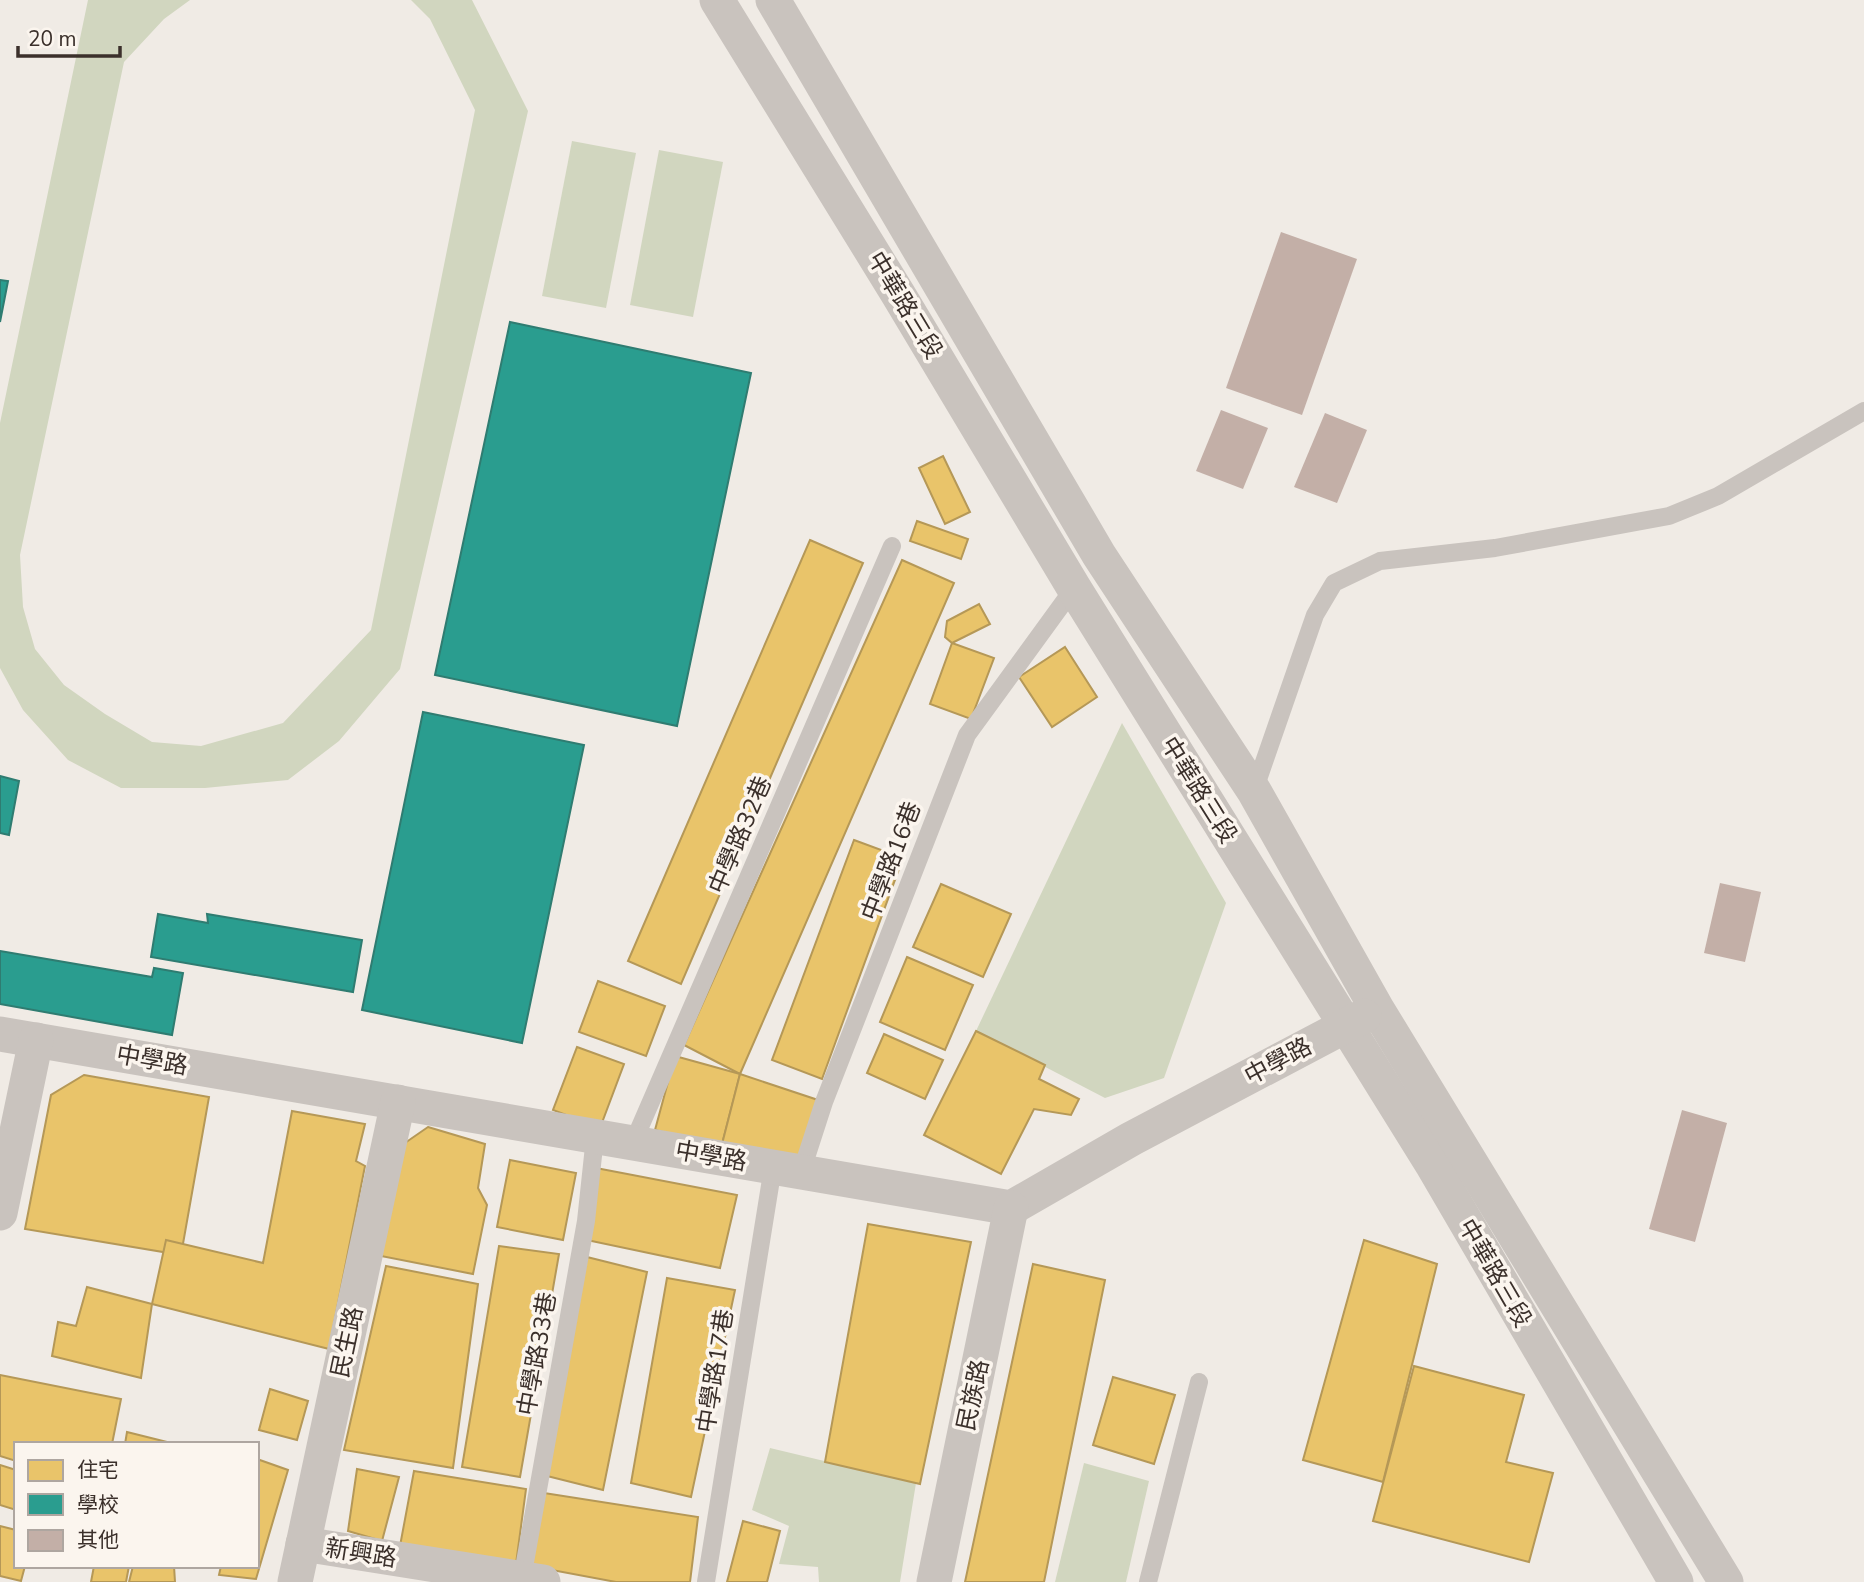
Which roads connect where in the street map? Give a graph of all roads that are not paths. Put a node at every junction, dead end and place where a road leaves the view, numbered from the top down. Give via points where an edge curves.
1 (717, 0) edge
2 (773, 0) edge
3 (1864, 411) edge
4 (892, 546) dead end
5 (1074, 588) junction
6 (1254, 791) junction
7 (1377, 1009) junction
8 (1344, 1026) junction
9 (0, 1034) edge
10 (36, 1040) junction
11 (398, 1102) junction
12 (595, 1137) junction
13 (634, 1143) junction
14 (784, 1169) junction
15 (1011, 1208) junction
16 (0, 1213) edge
17 (1199, 1382) dead end
18 (303, 1544) junction
19 (533, 1580) edge
20 (295, 1582) edge
21 (706, 1582) edge
22 (934, 1582) edge
23 (1148, 1582) edge
24 (1676, 1582) edge
25 (1726, 1582) edge

1 - 5 street, 中華路三段
2 - 6 street, 中華路三段 via 1098,555
3 - 6 lane via 1718,496 1669,516 1495,548 1380,561 1334,583 1315,615
4 - 13 lane, 中學路32巷
5 - 8 street, 中華路三段
5 - 14 lane, 中學路16巷 via 967,734 802,1170
6 - 7 street, 中華路三段
7 - 8 street, 中學路
7 - 25 street, 中華路三段
8 - 15 street, 中學路
8 - 24 street, 中華路三段 via 1432,1164
9 - 10 street, 中學路
10 - 11 street, 中學路
10 - 16 street
11 - 12 street, 中學路
11 - 18 street, 民生路
12 - 13 street, 中學路
12 - 19 lane, 中學路33巷
13 - 14 street, 中學路
14 - 15 street, 中學路
14 - 21 lane, 中學路17巷
15 - 22 street, 民族路
17 - 23 lane
18 - 19 street, 新興路
18 - 20 street, 民生路

